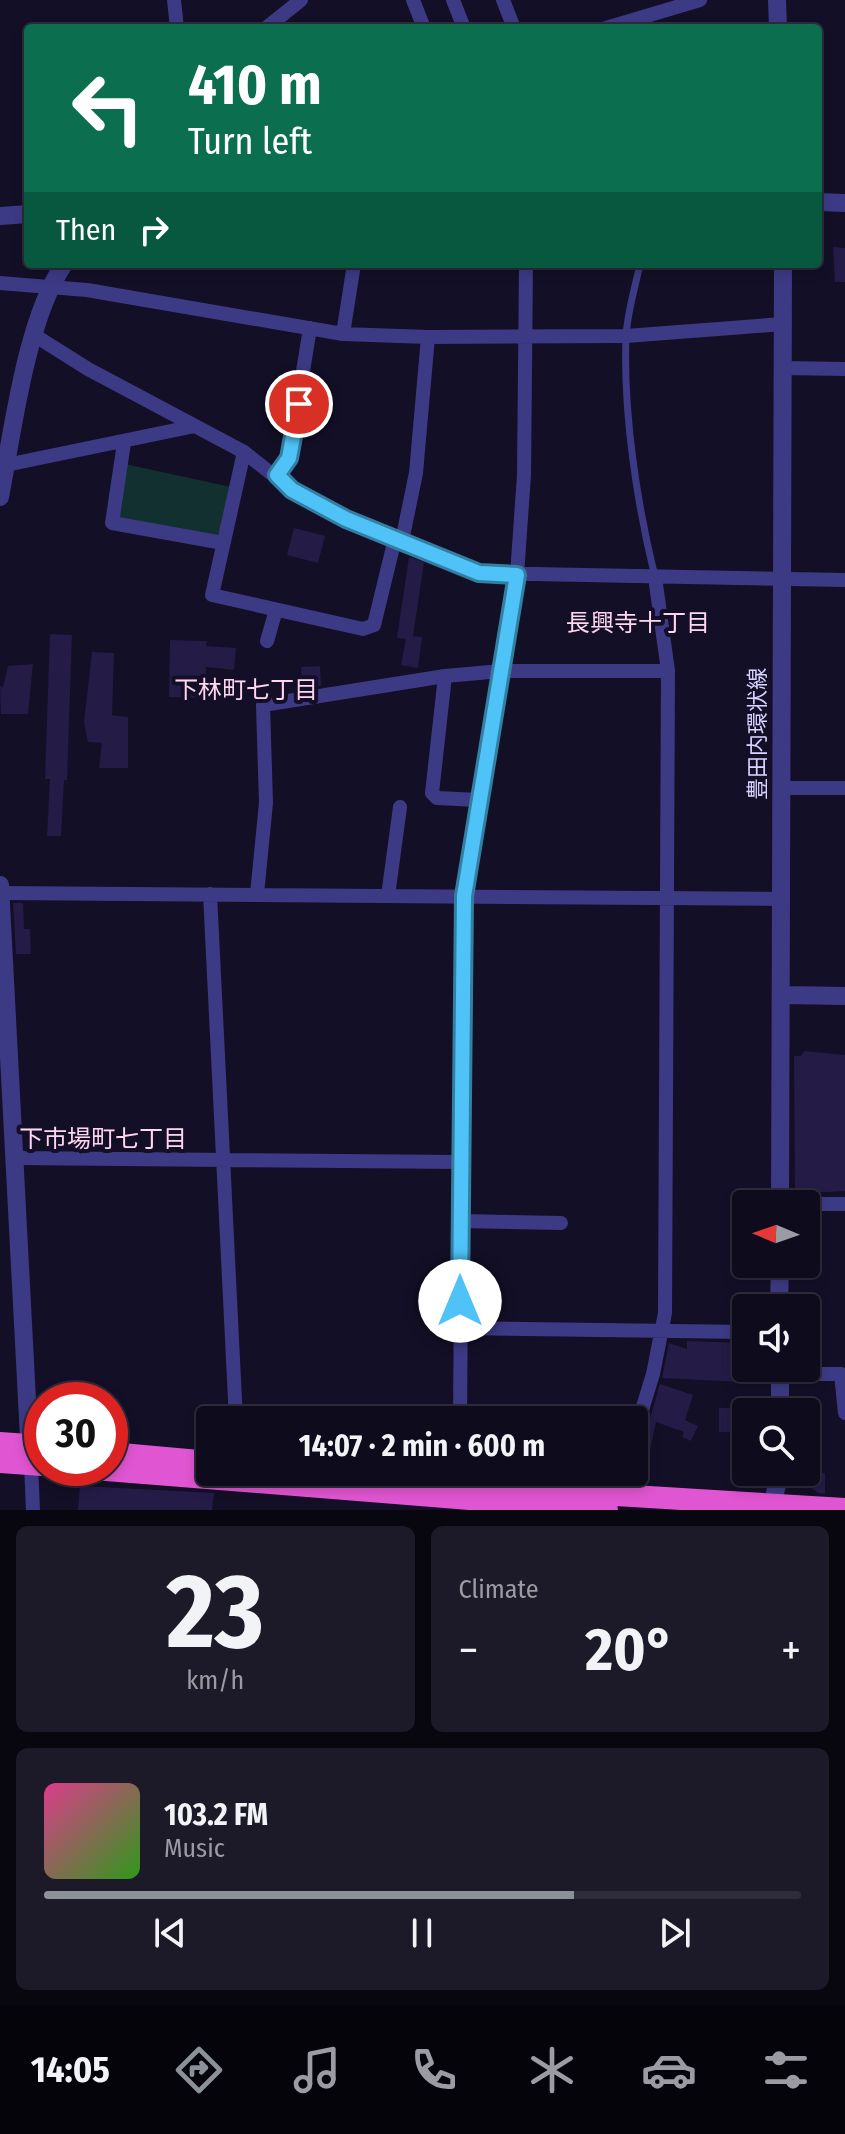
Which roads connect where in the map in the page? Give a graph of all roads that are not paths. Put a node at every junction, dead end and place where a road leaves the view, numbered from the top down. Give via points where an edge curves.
1 (174, 0) edge
2 (301, 0) edge
3 (413, 0) edge
4 (453, 0) edge
5 (503, 0) edge
6 (645, 0) edge
7 (700, 0) edge
8 (777, 0) edge
9 (650, 15) junction
10 (177, 24) edge
11 (271, 24) edge
12 (422, 24) edge
13 (462, 24) edge
14 (512, 24) edge
15 (620, 24) edge
16 (778, 24) edge
17 (822, 202) edge
18 (845, 203) edge
19 (24, 214) edge
20 (0, 216) edge
21 (62, 268) edge
22 (353, 268) edge
23 (526, 268) edge
24 (639, 268) edge
25 (783, 268) edge
26 (0, 283) edge
27 (51, 285) junction
28 (783, 324) junction
29 (310, 328) junction
30 (343, 334) junction
31 (34, 335) junction
32 (527, 336) junction
33 (626, 336) junction
34 (428, 337) junction
35 (782, 368) junction
36 (845, 369) edge
37 (195, 426) junction
38 (124, 443) junction
39 (244, 452) junction
40 (6, 465) junction
41 (277, 475) junction
42 (0, 497) edge
43 (402, 541) junction
44 (223, 543) junction
45 (517, 575) junction
46 (655, 577) junction
47 (781, 578) junction
48 (845, 580) edge
49 (276, 610) junction
50 (267, 641) dead end
51 (501, 671) junction
52 (668, 671) junction
53 (445, 676) junction
54 (781, 788) junction
55 (845, 788) edge
56 (478, 800) junction
57 (400, 807) dead end
58 (0, 885) edge
59 (0, 893) edge
60 (210, 894) junction
61 (257, 894) junction
62 (388, 896) junction
63 (464, 896) junction
64 (669, 898) junction
65 (781, 899) junction
66 (783, 995) junction
67 (845, 996) edge
68 (7, 1140) edge
69 (15, 1158) junction
70 (222, 1159) junction
71 (460, 1162) junction
72 (780, 1190) edge
73 (820, 1204) edge
74 (845, 1204) edge
75 (460, 1221) junction
76 (561, 1223) dead end
77 (460, 1328) junction
78 (662, 1331) junction
79 (732, 1332) edge
80 (820, 1373) edge
81 (31, 1382) edge
82 (235, 1406) edge
83 (460, 1406) edge
84 (642, 1406) edge
85 (845, 1413) edge
86 (0, 1443) edge
87 (24, 1451) edge
88 (128, 1455) edge
89 (24, 1457) edge
90 (196, 1461) edge
91 (0, 1462) edge
92 (128, 1472) edge
93 (34, 1486) edge
94 (435, 1486) edge
95 (617, 1486) edge
96 (780, 1486) edge
97 (459, 1490) edge
98 (609, 1506) edge
99 (781, 1507) edge
100 (845, 1509) edge
101 (33, 1510) edge

1 - 10 street
2 - 11 street
3 - 12 street
4 - 13 street
5 - 14 street
6 - 9 street
7 - 9 street
8 - 16 street
9 - 15 street
17 - 18 street
19 - 20 street
21 - 27 street
22 - 30 street
23 - 32 street
24 - 33 lane
25 - 28 street, 豊田内環状線
26 - 27 street
27 - 29 street
27 - 31 street
28 - 33 street
28 - 35 street, 豊田内環状線
29 - 30 street
29 - 41 street via 289,458
30 - 34 street
31 - 37 street
31 - 40 street
32 - 33 street
32 - 34 street
32 - 45 street
33 - 46 lane via 632,439
34 - 43 street via 416,473
35 - 36 street
35 - 47 street, 豊田内環状線
37 - 38 street
37 - 39 street
38 - 40 street
38 - 44 street via 112,523
39 - 41 street
39 - 44 street
40 - 42 street
41 - 43 street via 292,490 346,519
43 - 45 street via 479,573
43 - 49 street via 393,547 374,625 363,629
44 - 49 street via 212,595
45 - 46 street
45 - 51 street
46 - 47 street
46 - 52 street
47 - 48 street
47 - 54 street, 豊田内環状線
49 - 50 street
51 - 52 street
51 - 53 street
51 - 56 street
52 - 64 street
53 - 56 street via 432,793 437,798
53 - 61 street via 263,705 266,803
54 - 55 street
54 - 65 street, 豊田内環状線
56 - 63 street
57 - 62 street
58 - 59 street
59 - 60 street
59 - 68 street
60 - 61 street
60 - 70 street
61 - 62 street
62 - 63 street
63 - 64 street
63 - 71 street
64 - 65 street
64 - 78 street
65 - 66 street, 豊田内環状線
66 - 67 street
66 - 72 street, 豊田内環状線
68 - 69 street
69 - 70 street
69 - 81 street
70 - 71 street
70 - 82 street
71 - 75 street
73 - 74 street
75 - 76 street
75 - 77 street
77 - 78 street
77 - 83 street
78 - 79 street
78 - 84 street
80 - 85 street via 841,1374
86 - 87 highway
88 - 90 highway
89 - 91 highway
92 - 97 highway via 380,1496
93 - 101 street
94 - 97 highway
95 - 98 street
96 - 99 street
97 - 98 highway
98 - 99 highway
99 - 100 highway

